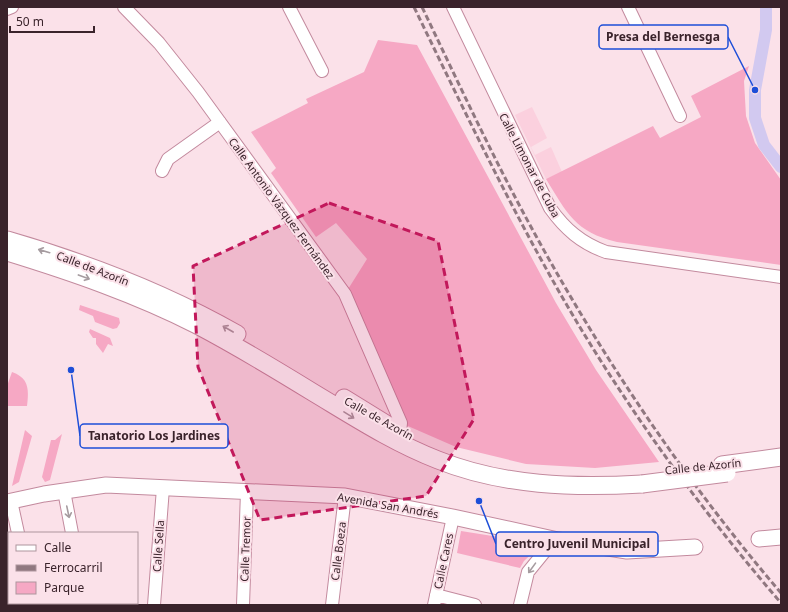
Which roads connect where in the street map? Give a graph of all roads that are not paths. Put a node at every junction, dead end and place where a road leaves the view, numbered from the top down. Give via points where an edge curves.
1 (12, 7) edge
2 (124, 7) edge
3 (289, 7) edge
4 (453, 7) edge
5 (628, 7) edge
6 (7, 9) edge
7 (322, 71) dead end
8 (680, 116) dead end
9 (220, 122) junction
10 (162, 171) dead end
11 (7, 240) edge
12 (7, 252) edge
13 (781, 277) edge
14 (400, 432) junction
15 (781, 457) edge
16 (781, 467) edge
17 (724, 469) junction
18 (640, 479) junction
19 (163, 488) junction
20 (64, 491) junction
21 (247, 492) junction
22 (345, 496) junction
23 (9, 501) edge
24 (453, 517) junction
25 (18, 532) edge
26 (72, 532) edge
27 (781, 536) edge
28 (759, 539) dead end
29 (558, 540) junction
30 (695, 547) dead end
31 (435, 600) edge
32 (107, 605) edge
33 (126, 605) edge
34 (154, 605) edge
35 (243, 605) edge
36 (332, 605) edge
37 (475, 605) edge
38 (520, 605) edge

1 - 6 street
2 - 9 street, Calle Antonio Vázquez Fernández via 159,43
3 - 7 street
4 - 13 street, Calle Limonar de Cuba via 550,208 576,237 606,252
5 - 8 street
9 - 10 street via 168,159
9 - 14 street, Calle Antonio Vázquez Fernández via 345,294 401,423
14 -> 11 main road, Calle de Azorín via 196,311 110,273
12 -> 18 main road, Calle de Azorín via 126,292 196,325 262,361 364,424 439,461 518,481 548,484 595,487
14 - 18 main road, Calle de Azorín via 486,465 528,473
15 - 17 main road, Calle de Azorín
16 - 17 main road, Calle de Azorín
17 - 18 main road, Calle de Azorín, bridge
19 - 20 street, Avenida San Andrés via 106,485
19 - 21 street, Avenida San Andrés
19 - 34 street, Calle Sella
20 - 23 street, Avenida San Andrés
20 -> 26 street
21 - 22 street, Avenida San Andrés
21 - 35 street, Calle Tremor
22 - 24 street, Avenida San Andrés
22 - 36 street, Calle Boeza
23 - 25 street
24 - 29 street, Avenida San Andrés
24 - 31 street, Calle Cares
27 - 28 street
29 - 30 street, Avenida San Andrés via 627,552
29 -> 38 street via 550,545 528,572
31 - 37 street
32 - 33 street

